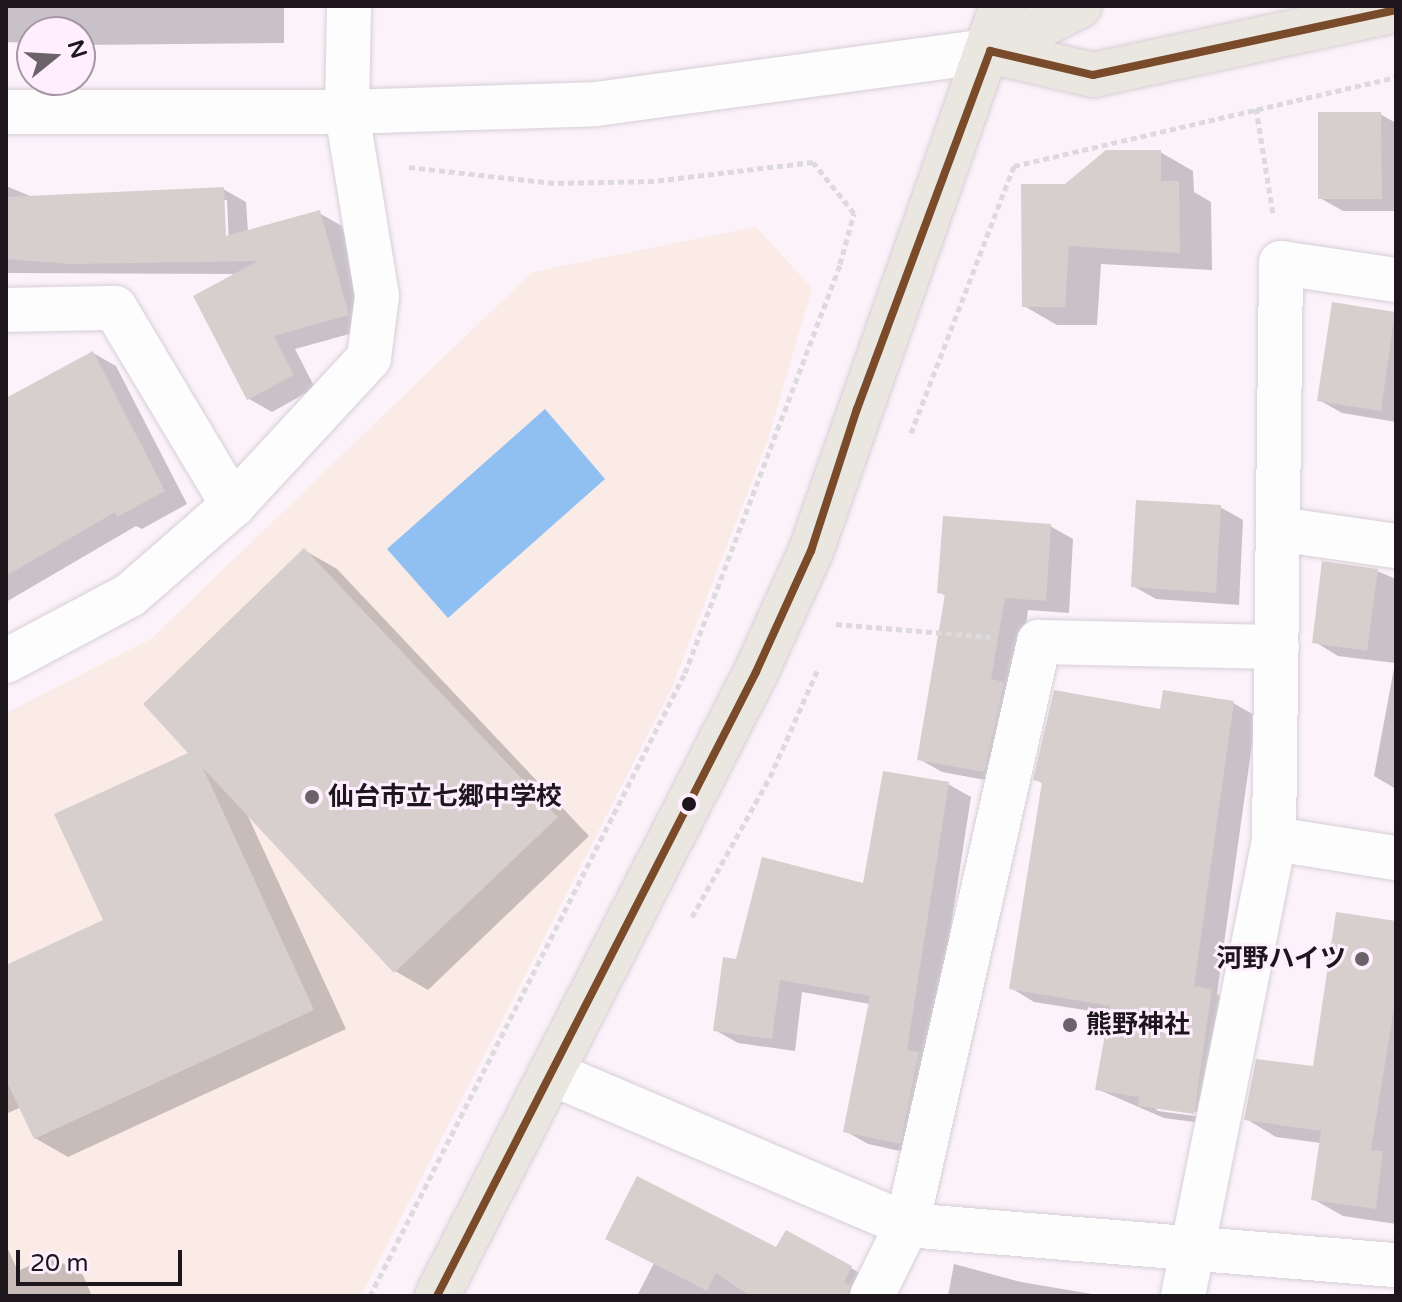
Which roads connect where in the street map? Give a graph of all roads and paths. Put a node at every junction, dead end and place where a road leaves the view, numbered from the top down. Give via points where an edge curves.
1 (349, 6) edge
2 (1002, 6) edge
3 (1079, 6) edge
4 (1396, 10) edge
5 (990, 51) junction
6 (1396, 77) edge
7 (1256, 108) junction
8 (6, 112) edge
9 (347, 112) junction
10 (395, 165) dead end
11 (1281, 263) junction
12 (1396, 280) edge
13 (6, 310) edge
14 (907, 443) dead end
15 (233, 505) junction
16 (1278, 529) junction
17 (1396, 546) edge
18 (840, 614) dead end
19 (836, 624) junction
20 (830, 637) dead end
21 (1039, 642) junction
22 (1277, 647) junction
23 (6, 661) edge
24 (819, 665) dead end
25 (1274, 839) junction
26 (1396, 858) edge
27 (689, 924) dead end
28 (551, 1073) junction
29 (907, 1225) junction
30 (1192, 1249) junction
31 (1396, 1265) edge
32 (370, 1296) edge
33 (437, 1296) edge
34 (872, 1296) edge
35 (1183, 1296) edge

1 - 9 street
2 - 5 main road
3 - 5 main road
4 - 5 main road via 1093,75
5 - 9 street via 596,104
5 - 28 main road via 857,409 811,551 756,672
6 - 7 path
7 - 11 path
7 - 14 path via 1014,166
8 - 9 street
9 - 15 street via 377,296 369,358
10 - 32 path via 582,182 654,181 813,162 854,213 840,264 685,673
11 - 12 street
11 - 16 street
13 - 15 street via 115,308
15 - 23 street via 130,595
16 - 17 street
16 - 22 street
18 - 19 path
19 - 20 path
19 - 21 path
21 - 22 street
21 - 29 street
22 - 25 street
24 - 27 path via 770,777
25 - 26 street
25 - 30 street
28 - 29 street
28 - 33 main road
29 - 30 street
29 - 34 street
30 - 31 street
30 - 35 street

